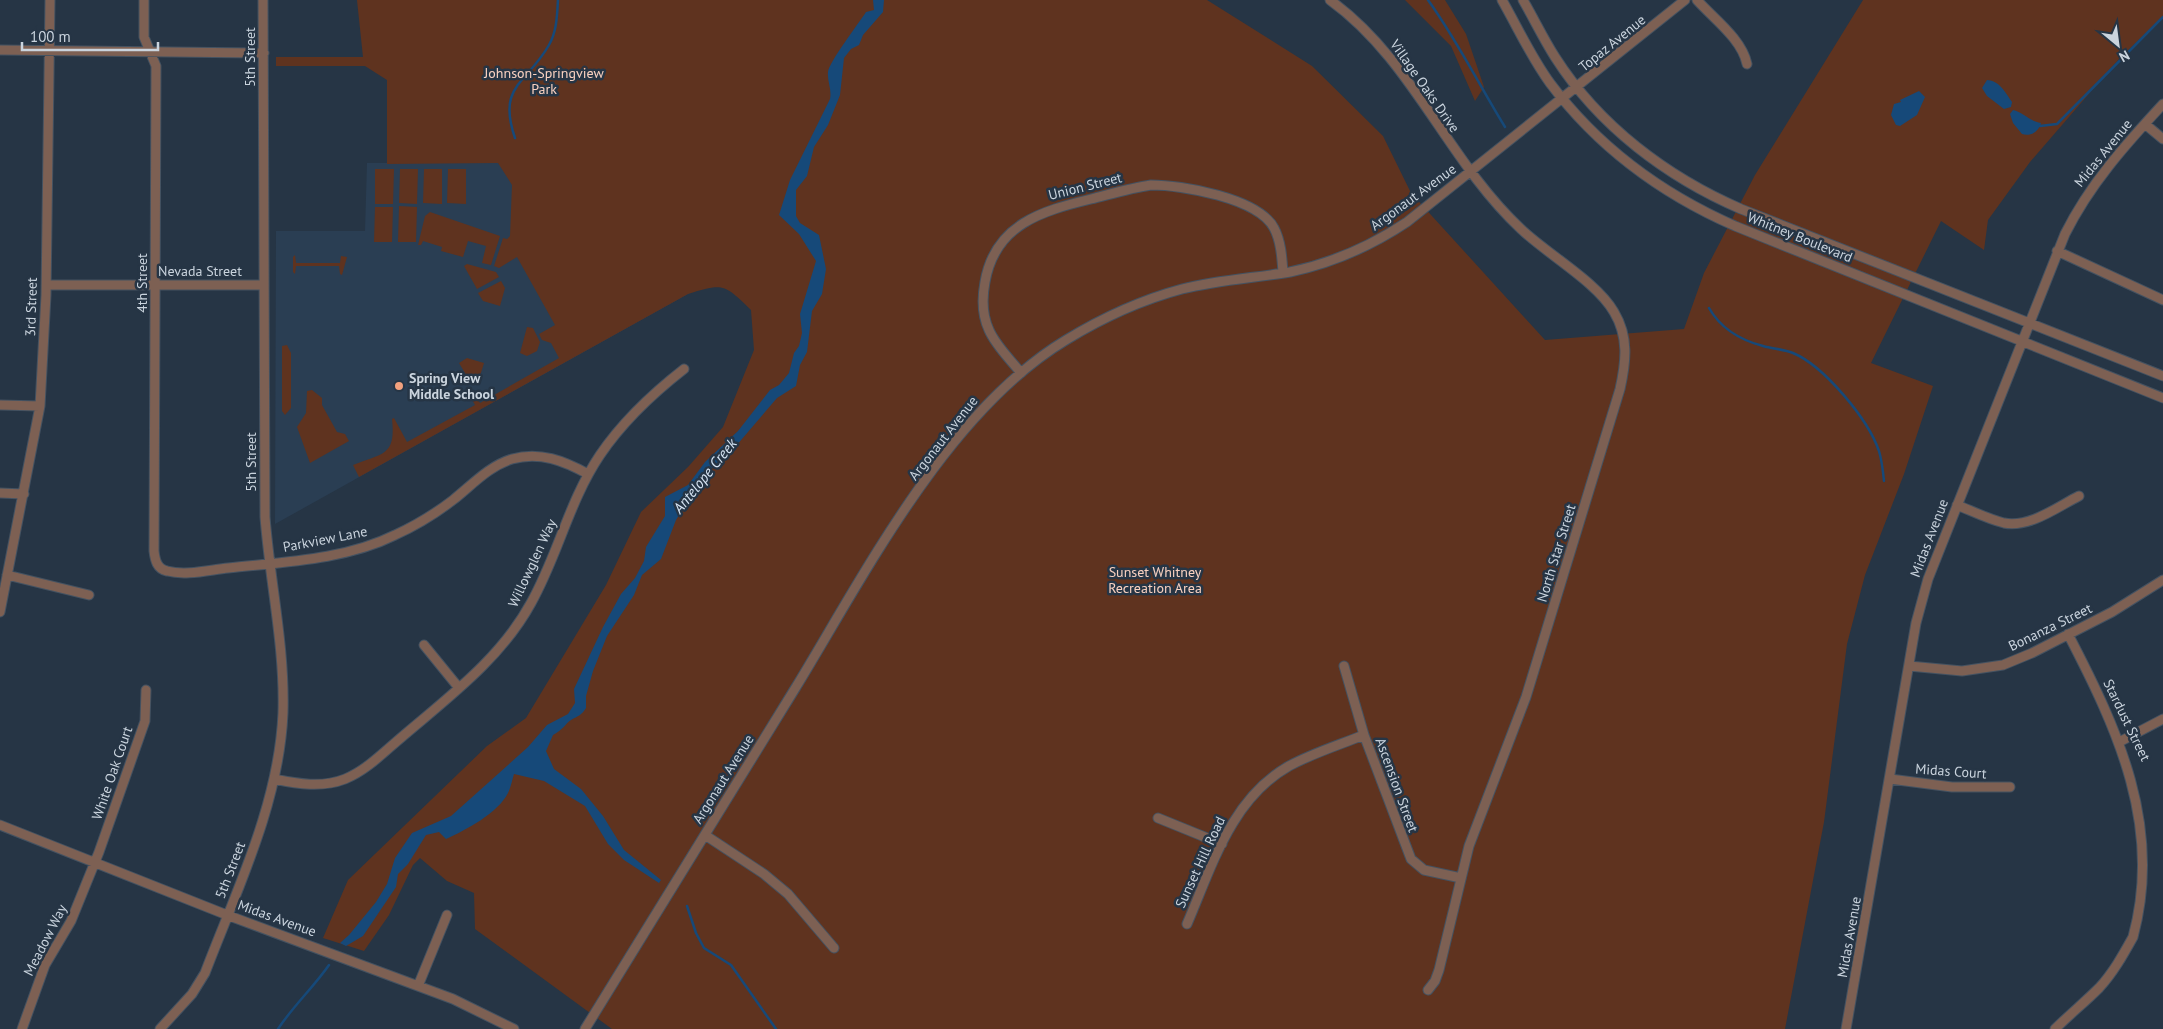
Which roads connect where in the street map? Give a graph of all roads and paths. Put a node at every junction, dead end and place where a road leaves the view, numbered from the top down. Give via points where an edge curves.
1 (50, 0) edge
2 (144, 0) edge
3 (263, 0) edge
4 (1330, 0) edge
5 (1502, 0) edge
6 (1523, 0) edge
7 (1685, 0) edge
8 (1697, 0) edge
9 (0, 50) edge
10 (49, 50) junction
11 (149, 52) junction
12 (264, 53) junction
13 (1747, 64) dead end
14 (1578, 88) junction
15 (1563, 99) junction
16 (2163, 104) edge
17 (2145, 124) junction
18 (2163, 139) edge
19 (1470, 172) junction
20 (2057, 251) junction
21 (1283, 273) junction
22 (46, 285) junction
23 (155, 285) junction
24 (264, 285) junction
25 (2163, 300) edge
26 (2030, 323) junction
27 (2023, 340) junction
28 (684, 369) dead end
29 (1021, 373) junction
30 (2163, 376) edge
31 (2163, 398) edge
32 (0, 405) edge
33 (40, 406) junction
34 (588, 474) junction
35 (0, 493) edge
36 (24, 494) junction
37 (2079, 496) dead end
38 (1957, 505) junction
39 (268, 563) junction
40 (160, 568) joint
41 (7, 575) junction
42 (2163, 580) edge
43 (89, 595) dead end
44 (0, 612) edge
45 (2068, 634) junction
46 (424, 645) dead end
47 (1344, 666) dead end
48 (1909, 666) junction
49 (459, 688) junction
50 (146, 690) dead end
51 (2163, 719) edge
52 (1364, 735) junction
53 (2123, 740) junction
54 (274, 778) junction
55 (1890, 779) junction
56 (2141, 781) dead end
57 (2010, 787) dead end
58 (1158, 818) dead end
59 (0, 825) edge
60 (705, 835) junction
61 (1222, 844) junction
62 (95, 863) junction
63 (1461, 878) junction
64 (2151, 884) dead end
65 (227, 915) junction
66 (447, 915) dead end
67 (1187, 924) dead end
68 (834, 948) dead end
69 (418, 986) junction
70 (1428, 990) dead end
71 (22, 1029) edge
72 (160, 1029) edge
73 (514, 1029) edge
74 (585, 1029) edge
75 (1846, 1029) edge
76 (2055, 1029) edge

1 - 10 street, 3rd Street
2 - 11 street, 4th Street via 144,37
3 - 12 street, 5th Street
4 - 19 street, Village Oaks Drive via 1385,50
5 - 15 street, Whitney Boulevard via 1538,65
6 - 14 street, Whitney Boulevard via 1555,57
7 - 14 street, Topaz Avenue
8 - 13 street via 1736,43
9 - 10 street
10 - 11 street
10 - 22 street, 3rd Street
11 - 12 street
11 - 23 street, 4th Street via 156,66
12 - 24 street, 5th Street
14 - 15 street, Topaz Avenue
14 - 26 street, Whitney Boulevard via 1626,139 1702,191
15 - 19 street, Argonaut Avenue
15 - 27 street, Whitney Boulevard via 1595,134 1634,168 1694,207
16 - 17 street, Midas Avenue
17 - 18 street
17 - 20 street, Midas Avenue via 2091,188
19 - 21 street, Argonaut Avenue via 1385,237 1331,261
19 - 63 street, North Star Street via 1520,229 1604,299 1619,321 1626,347 1620,389 1526,698 1478,821
20 - 25 street
20 - 26 street, Midas Avenue
21 - 29 street, Argonaut Avenue via 1218,281 1130,307 1062,343
21 - 29 street, Union Street via 1275,230 1265,217 1248,206 1204,192 1163,185 1144,186 1038,214 1013,231 996,252 986,275 982,299 990,333
22 - 23 street, Nevada Street
22 - 33 street, 3rd Street
23 - 24 street, Nevada Street
23 - 40 street, 4th Street via 154,551
24 - 39 street, 5th Street via 264,484
26 - 27 street, Midas Avenue
26 - 30 street, Whitney Boulevard
27 - 31 street, Whitney Boulevard
27 - 38 street, Midas Avenue
28 - 34 street, Willowglen Way via 656,391 628,420
29 - 60 street, Argonaut Avenue via 973,418 904,513
32 - 33 street
33 - 36 street, 3rd Street
34 - 39 street, Parkview Lane via 546,457 512,459 486,473 437,511 393,536 346,551
34 - 49 street, Willowglen Way via 544,577 522,619 494,655
35 - 36 street
36 - 41 street, 3rd Street
37 - 38 street via 2037,518 2015,523 1999,521
38 - 48 street, Midas Avenue via 1923,593
39 - 40 street, Parkview Lane via 193,572
39 - 54 street, 5th Street via 283,687 281,734
41 - 43 street
41 - 44 street, 3rd Street
42 - 45 street, Bonanza Street via 2135,599
45 - 48 street, Bonanza Street via 2032,653 1984,669 1938,671
45 - 53 street, Stardust Street
46 - 49 street
47 - 52 street, Ascension Street
48 - 55 street, Midas Avenue
49 - 54 street, Willowglen Way via 371,763 346,778 319,785
50 - 62 street, White Oak Court via 145,721
51 - 53 street
52 - 61 street, Sunset Hill Road via 1307,757 1271,778 1241,810
52 - 63 street, Ascension Street via 1411,859 1424,870
53 - 56 street, Stardust Street
54 - 65 street, 5th Street via 267,809
55 - 57 street, Midas Court via 1952,788
55 - 75 street, Midas Avenue
58 - 61 street
59 - 62 street, Midas Avenue
60 - 68 street via 788,894
60 - 74 street, Argonaut Avenue
61 - 67 street, Sunset Hill Road
62 - 65 street, Midas Avenue
62 - 71 street, Meadow Way via 71,921 45,965
63 - 70 street, North Star Street via 1439,970
64 - 76 street via 2137,928 2118,962 2100,987
65 - 69 street, Midas Avenue
65 - 72 street, 5th Street via 199,984
66 - 69 street
69 - 73 street, Midas Avenue via 471,1006

